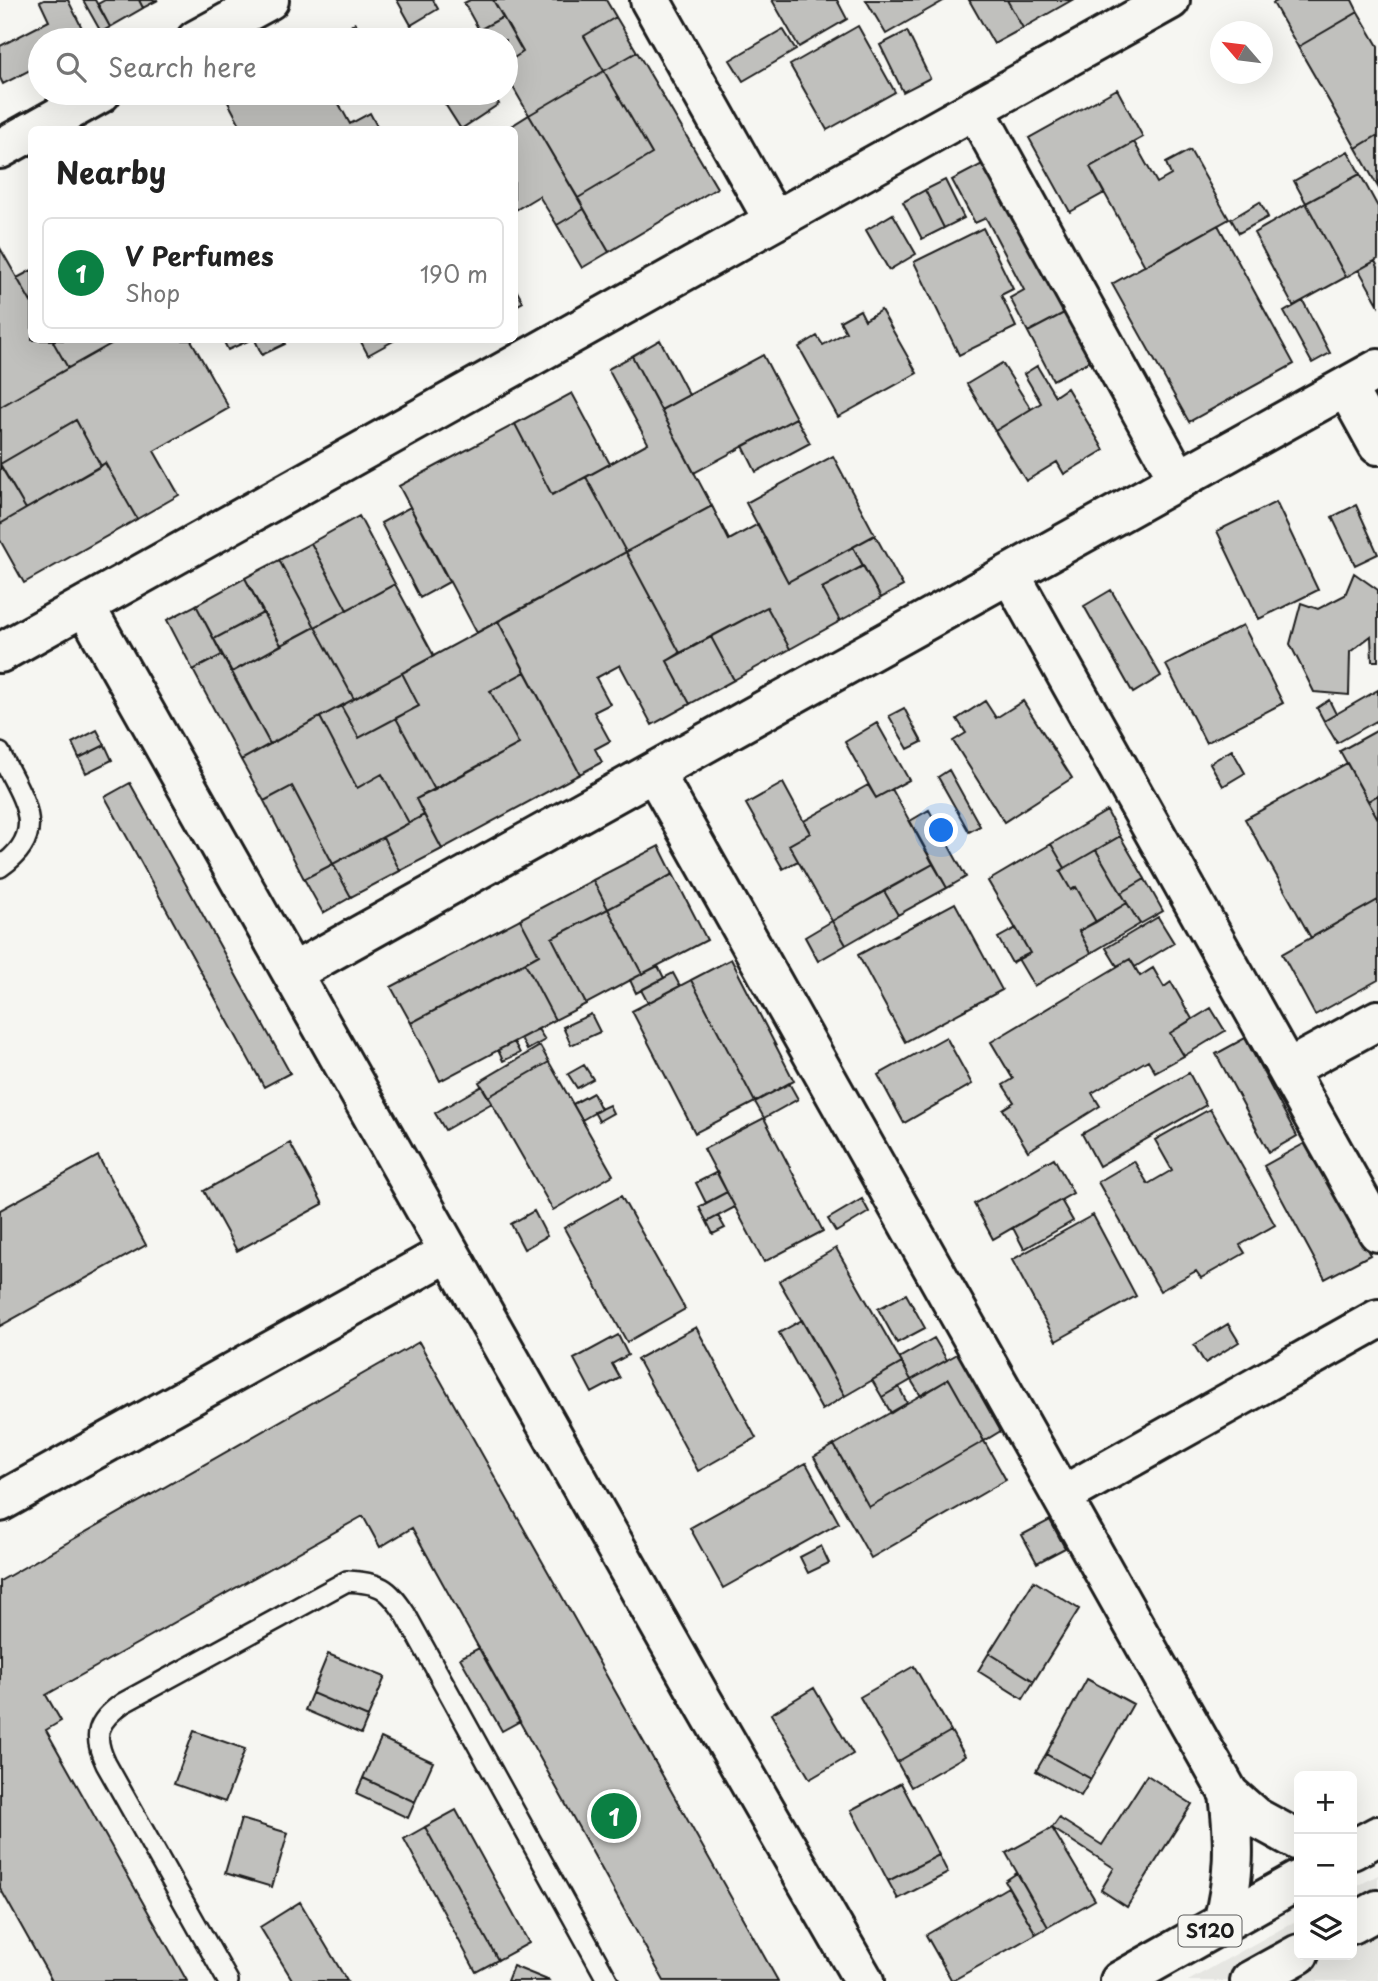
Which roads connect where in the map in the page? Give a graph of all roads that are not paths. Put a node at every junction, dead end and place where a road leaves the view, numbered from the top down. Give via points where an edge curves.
1 (269, 0) edge
2 (650, 0) edge
3 (1170, 0) edge
4 (218, 28) edge
5 (79, 105) edge
6 (975, 109) junction
7 (40, 126) edge
8 (28, 133) edge
9 (0, 149) edge
10 (774, 221) junction
11 (1362, 378) edge
12 (1378, 445) edge
13 (1179, 480) junction
14 (1010, 575) junction
15 (85, 606) junction
16 (0, 653) edge
17 (0, 753) edge
18 (654, 772) junction
19 (0, 867) edge
20 (292, 973) junction
21 (1378, 1020) edge
22 (1288, 1069) junction
23 (1378, 1232) edge
24 (449, 1252) junction
25 (1378, 1320) edge
26 (1062, 1496) junction
27 (0, 1502) edge
28 (1229, 1794) junction
29 (1378, 1836) edge
30 (1294, 1838) edge
31 (1357, 1847) edge
32 (1294, 1883) edge
33 (1378, 1910) edge
34 (1357, 1921) edge
35 (1223, 1923) junction
36 (1294, 1957) edge
37 (861, 1979) edge
38 (229, 1981) edge
39 (608, 1981) edge
40 (1120, 1981) edge
41 (1250, 1981) edge

1 - 4 street
2 - 10 street
3 - 6 street
5 - 7 street
6 - 10 street
6 - 13 street
8 - 9 street
10 - 15 street
11 - 12 street
11 - 13 street
13 - 14 street
14 - 18 street
14 - 22 street
15 - 16 street
15 - 20 street
17 - 19 lane via 27,809 29,831 20,852
18 - 20 street
18 - 26 street
20 - 24 street
21 - 22 street
22 - 23 street
24 - 27 street
24 - 37 street
25 - 26 street
26 - 28 street
28 - 30 street via 1255,1817
28 - 35 street via 1235,1859
29 - 31 street
32 - 35 street, S120
33 - 34 street
35 - 40 street, S120
36 - 41 street
38 - 39 lane via 106,1764 98,1747 99,1729 108,1713 123,1703 347,1581 372,1583 393,1595

